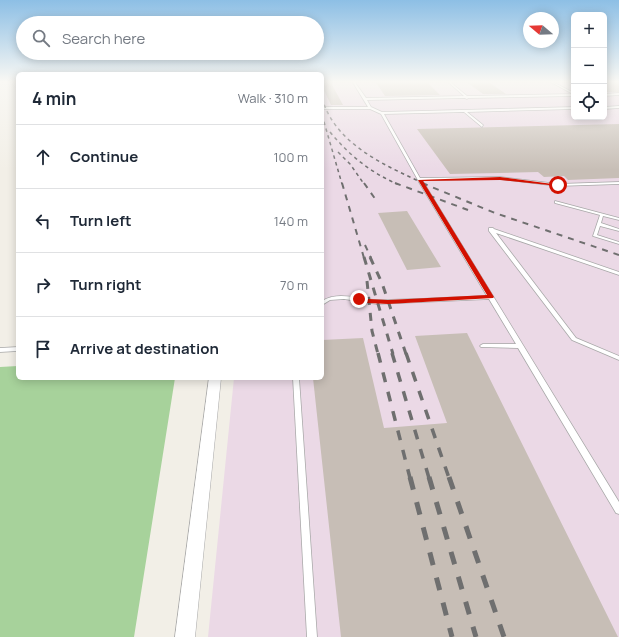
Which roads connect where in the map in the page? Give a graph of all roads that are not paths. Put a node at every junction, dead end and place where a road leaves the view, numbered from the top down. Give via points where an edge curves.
1 (377, 111) edge
2 (465, 111) junction
3 (475, 111) edge
4 (382, 113) junction
5 (482, 126) dead end
6 (420, 180) junction
7 (619, 183) edge
8 (556, 202) dead end
9 (602, 214) junction
10 (619, 219) edge
11 (599, 224) junction
12 (619, 230) edge
13 (619, 243) edge
14 (619, 274) edge
15 (491, 297) junction
16 (324, 303) edge
17 (482, 346) dead end
18 (520, 346) junction
19 (16, 349) edge
20 (0, 350) edge
21 (619, 358) edge
22 (215, 380) edge
23 (296, 380) edge
24 (619, 510) edge
25 (185, 637) edge
26 (312, 637) edge

1 - 4 lane
2 - 3 lane
2 - 4 lane
2 - 5 lane
4 - 6 lane
6 - 7 lane via 500,178 558,185
6 - 15 lane
8 - 9 lane
9 - 10 lane
9 - 11 lane
11 - 12 lane
11 - 13 lane via 596,236
14 - 21 lane via 491,229 574,340
15 - 16 lane via 377,302 344,297 329,299
15 - 18 lane
17 - 18 lane
18 - 24 lane
19 - 20 lane
22 - 25 street
23 - 26 lane

